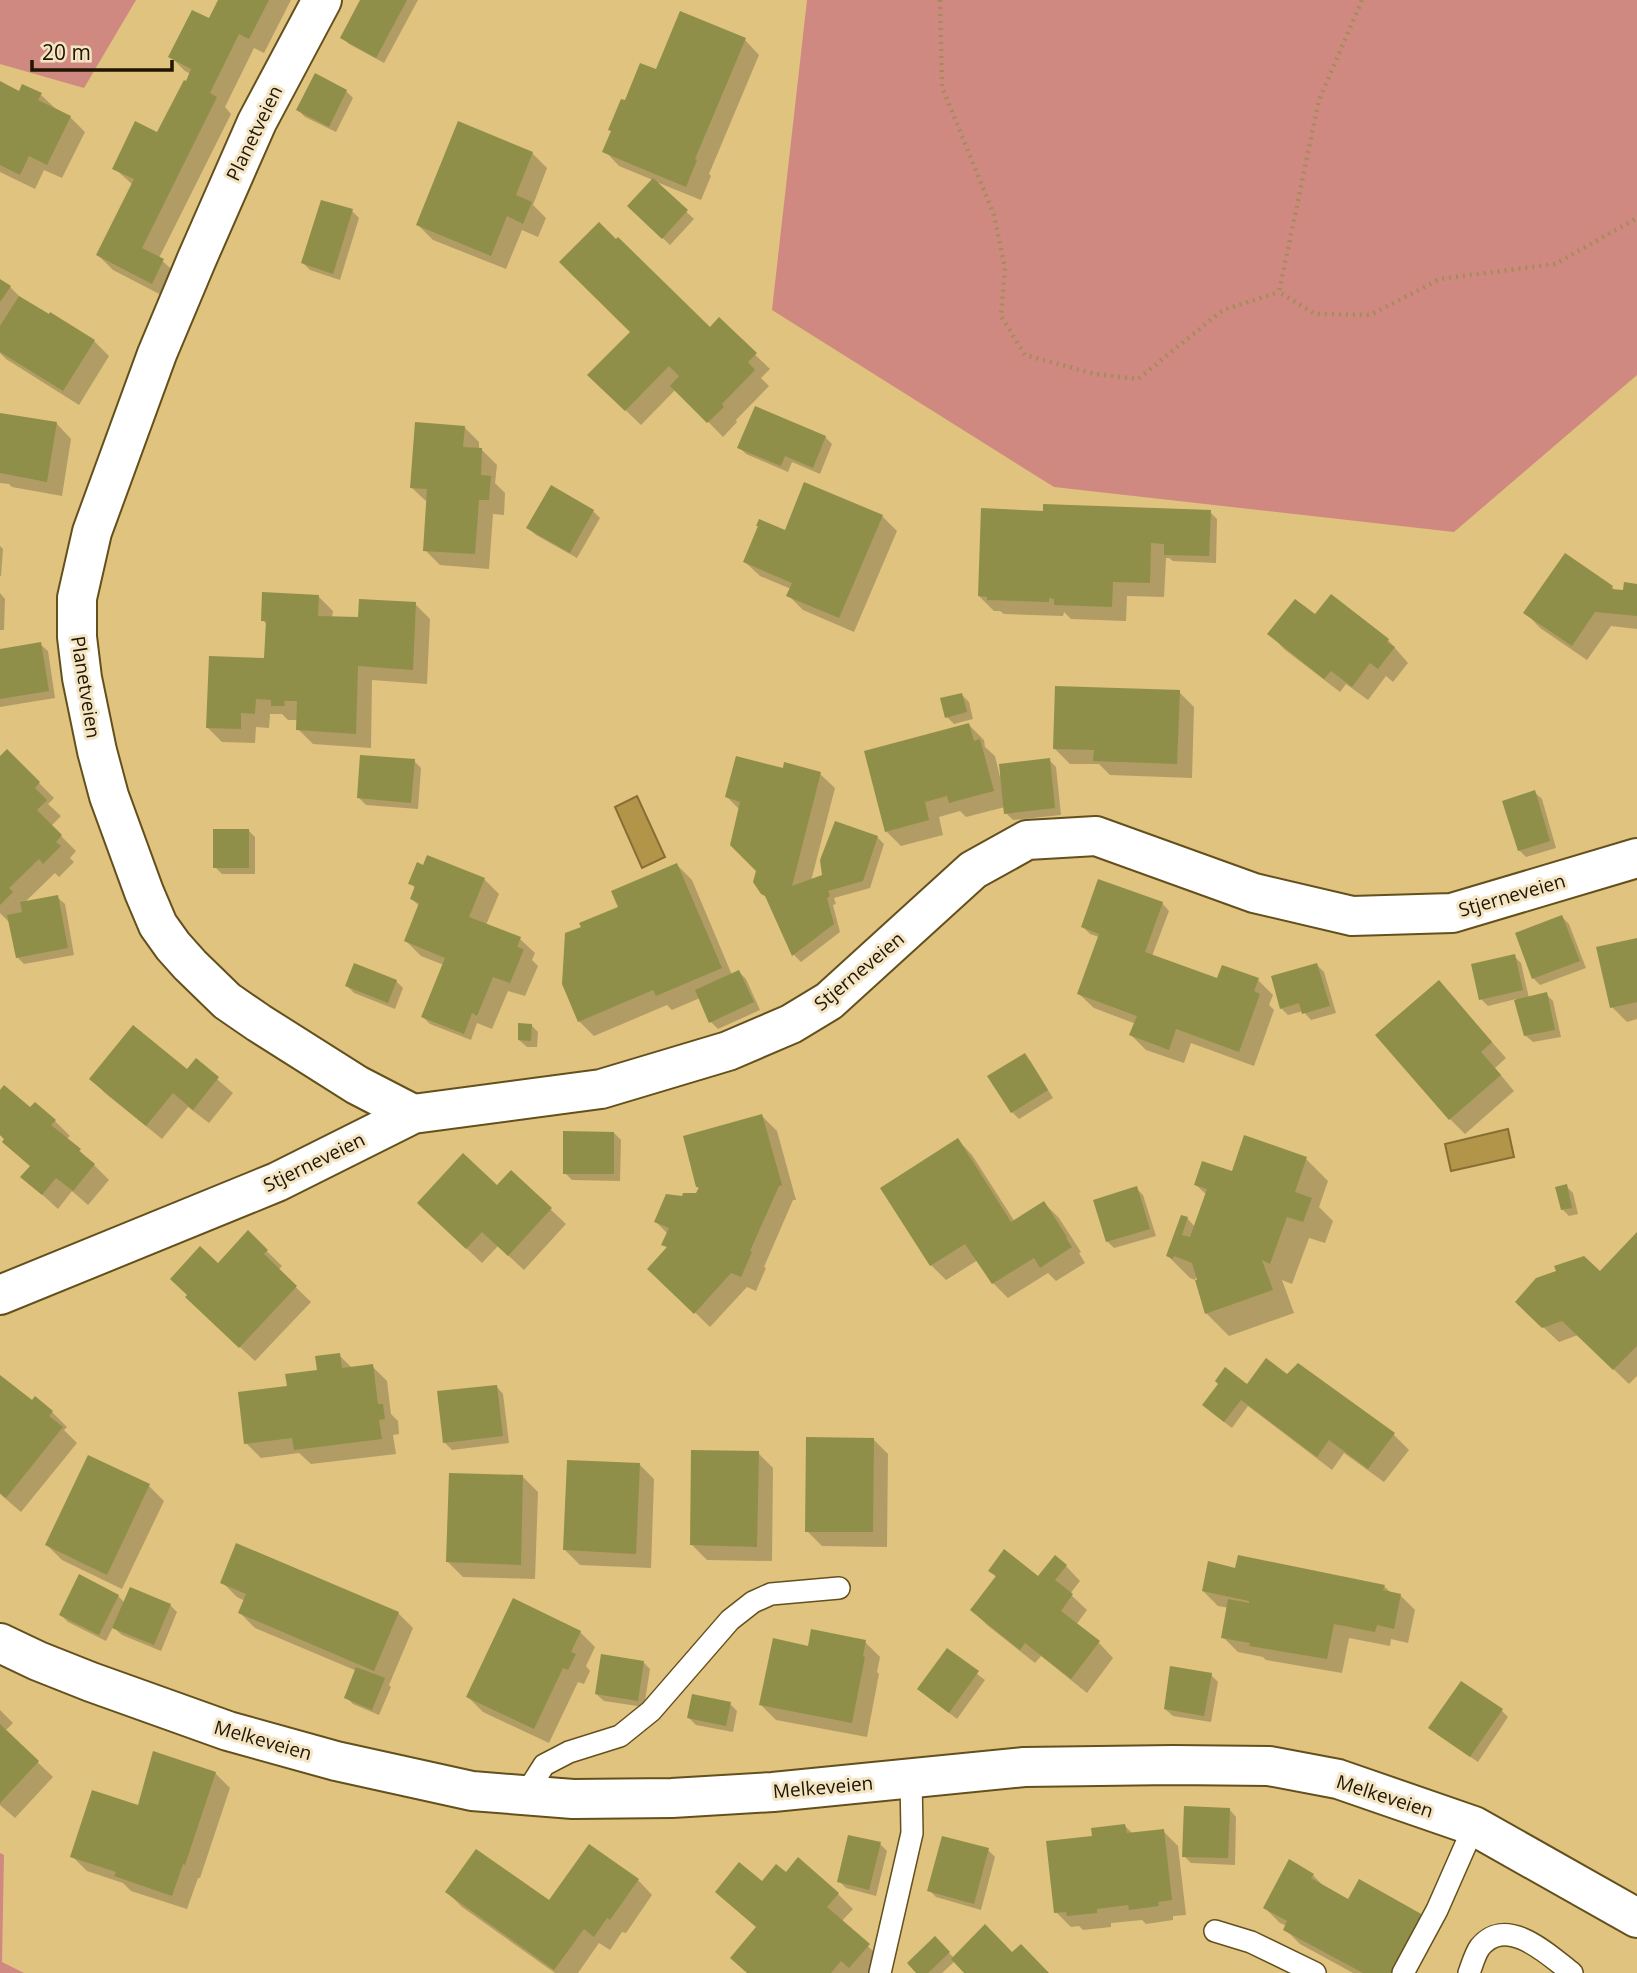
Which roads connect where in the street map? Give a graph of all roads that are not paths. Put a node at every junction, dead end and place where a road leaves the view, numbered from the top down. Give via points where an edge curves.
1 (323, 0) edge
2 (1637, 858) edge
3 (413, 1114) junction
4 (0, 1295) edge
5 (839, 1588) dead end
6 (0, 1643) edge
7 (911, 1778) junction
8 (525, 1795) junction
9 (1474, 1826) junction
10 (1637, 1918) edge
11 (1215, 1931) dead end
12 (880, 1973) edge
13 (1315, 1973) edge
14 (1403, 1973) edge
15 (1469, 1973) edge
16 (1572, 1973) edge

1 - 3 street, Planetveien via 257,122 157,354 92,532 78,598 77,637 109,796 158,925 227,1001 357,1085
2 - 3 street, Stjerneveien via 1452,913 1352,916 1254,893 1096,836 1027,840 974,870 830,1001 791,1024 728,1051 601,1089
3 - 4 street, Stjerneveien via 277,1181
5 - 8 lane via 771,1594 752,1602 730,1620 651,1711 620,1736 544,1765
6 - 8 street, Melkeveien via 91,1682 228,1731 472,1791
7 - 8 street, Melkeveien via 672,1798
7 - 9 street, Melkeveien via 1024,1767 1269,1766 1338,1779
7 - 12 lane via 912,1833
9 - 10 street, Melkeveien
9 - 14 lane
11 - 13 lane via 1251,1942
15 - 16 lane via 1480,1947 1507,1935 1532,1943

